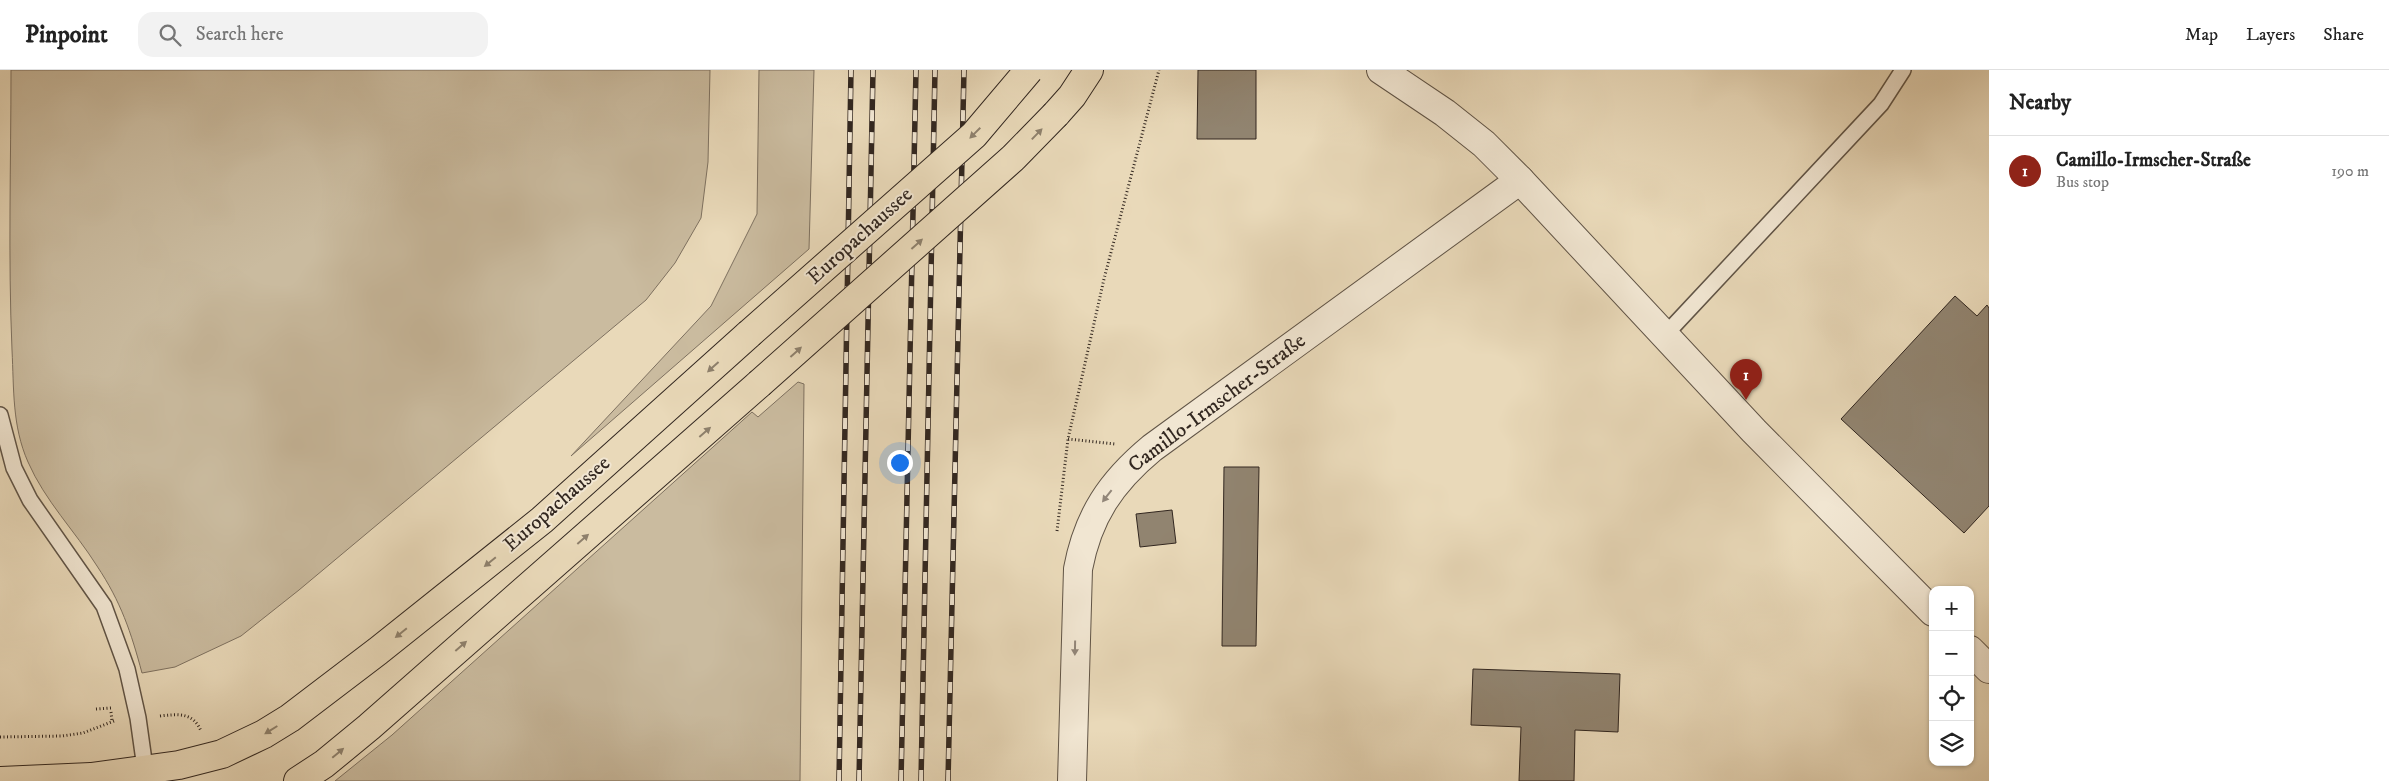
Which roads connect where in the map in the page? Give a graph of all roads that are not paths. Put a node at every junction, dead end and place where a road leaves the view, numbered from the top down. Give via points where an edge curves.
1 (1029, 70) edge
2 (1089, 70) edge
3 (1381, 70) edge
4 (1903, 70) edge
5 (1520, 180) junction
6 (1665, 334) junction
7 (0, 415) edge
8 (1929, 608) edge
9 (1974, 654) edge
10 (1989, 669) edge
11 (146, 775) edge
12 (1, 781) edge
13 (298, 781) edge
14 (1072, 781) edge

1 -> 11 main road, Europachaussee, bridge via 974,135 542,520 378,652 264,734 222,754
13 -> 2 main road, Europachaussee, bridge via 369,727 1014,158 1072,96
3 - 5 street via 1445,113 1484,144
4 - 6 lane via 1881,104
5 - 6 street
5 -> 14 street, Camillo-Irmscher-Straße via 1152,448 1133,464 1102,502 1083,542 1076,599
6 - 8 street via 1812,491
7 - 11 lane via 14,468 30,500 104,606 127,670
9 - 10 street
11 - 12 main road, Europachaussee

